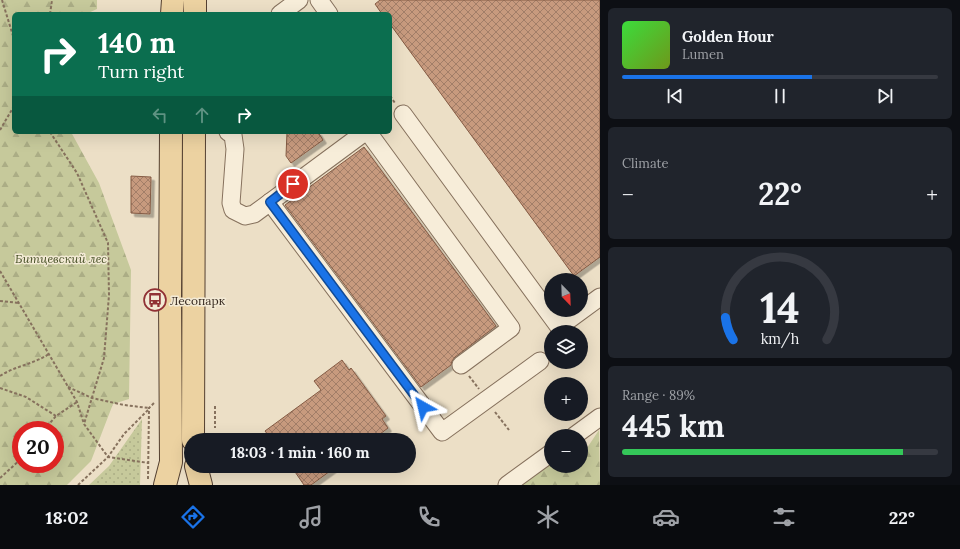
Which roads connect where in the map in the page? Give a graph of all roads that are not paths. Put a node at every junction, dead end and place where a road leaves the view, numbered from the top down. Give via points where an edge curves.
1 (172, 0) edge
2 (195, 0) edge
3 (299, 0) edge
4 (319, 0) edge
5 (172, 12) edge
6 (194, 12) edge
7 (283, 12) edge
8 (328, 12) edge
9 (403, 114) dead end
10 (171, 134) edge
11 (194, 134) edge
12 (231, 134) edge
13 (362, 134) edge
14 (369, 134) edge
15 (270, 202) junction
16 (600, 297) edge
17 (540, 361) dead end
18 (461, 365) dead end
19 (600, 417) edge
20 (584, 429) edge
21 (193, 433) edge
22 (544, 458) edge
23 (198, 473) edge
24 (165, 485) edge
25 (201, 485) edge
26 (507, 485) edge

1 - 5 main road
2 - 6 main road
3 - 7 lane
4 - 8 lane
9 - 16 lane via 559,327
10 - 24 main road via 171,462
11 - 21 main road
12 - 15 lane via 235,149 231,203 233,210 245,216 254,214
13 - 15 lane
14 - 18 lane via 512,328
15 - 17 lane via 442,432
19 - 20 lane
22 - 26 lane
23 - 25 main road

